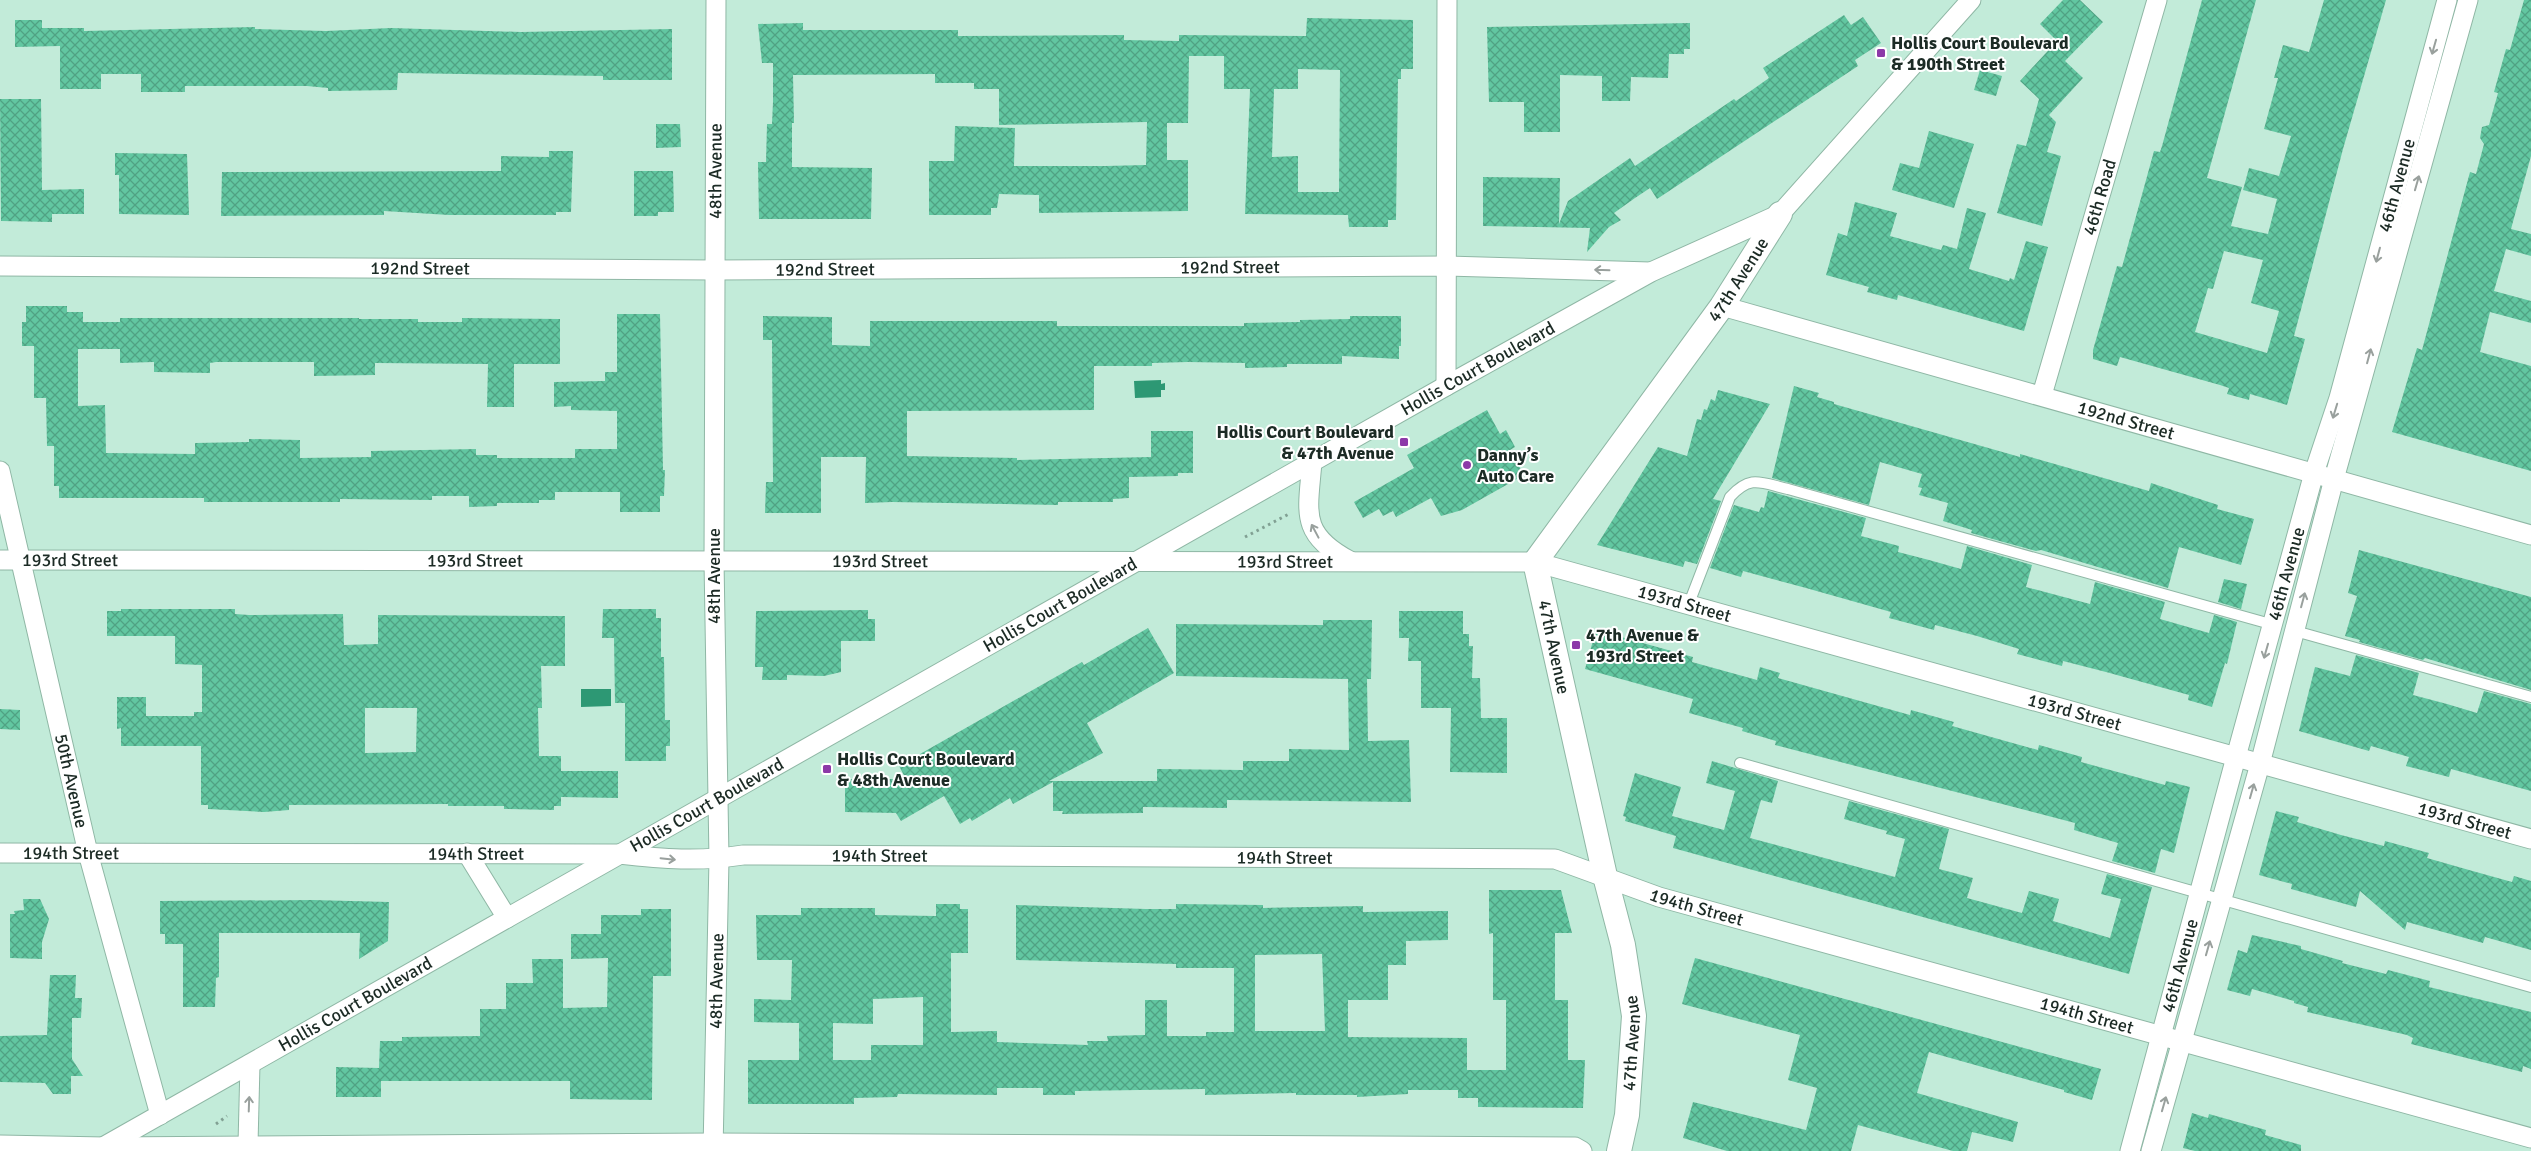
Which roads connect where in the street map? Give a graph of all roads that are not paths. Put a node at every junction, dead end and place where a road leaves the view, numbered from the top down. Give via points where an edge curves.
1 (716, 0) edge
2 (1447, 0) edge
3 (1971, 0) edge
4 (2157, 0) edge
5 (2447, 0) edge
6 (2468, 0) edge
7 (2424, 83) junction
8 (2443, 90) junction
9 (1780, 214) junction
10 (2399, 215) junction
11 (0, 266) edge
12 (1447, 266) junction
13 (714, 270) junction
14 (1651, 272) junction
15 (1722, 306) junction
16 (1446, 386) junction
17 (2042, 395) junction
18 (1312, 462) junction
19 (0, 471) edge
20 (2314, 473) junction
21 (2334, 479) junction
22 (2531, 535) edge
23 (0, 560) edge
24 (21, 560) junction
25 (714, 561) junction
26 (1134, 562) junction
27 (1351, 562) junction
28 (1535, 562) junction
29 (1688, 606) junction
30 (2274, 625) junction
31 (2295, 631) junction
32 (2531, 697) edge
33 (2236, 757) junction
34 (1740, 763) dead end
35 (2260, 764) junction
36 (718, 798) junction
37 (2531, 839) edge
38 (0, 853) edge
39 (88, 853) junction
40 (467, 854) junction
41 (619, 854) junction
42 (719, 859) junction
43 (1605, 876) junction
44 (2199, 892) junction
45 (2222, 899) junction
46 (506, 918) junction
47 (2531, 987) edge
48 (2160, 1035) junction
49 (2182, 1041) junction
50 (250, 1064) junction
51 (160, 1115) junction
52 (2531, 1138) edge
53 (248, 1144) junction
54 (0, 1145) edge
55 (713, 1147) edge
56 (100, 1149) edge
57 (1582, 1151) edge
58 (1619, 1151) edge
59 (2130, 1151) edge
60 (2151, 1151) edge

1 - 13 street, 48th Avenue
2 - 12 street
3 - 9 street, Hollis Court Boulevard
4 - 17 street, 46th Road
5 -> 7 street, 46th Avenue
6 - 8 street, 46th Avenue
7 - 8 street
7 - 10 street, 46th Avenue
10 -> 8 street, 46th Avenue
9 - 14 street, Hollis Court Boulevard
9 - 15 street, 47th Avenue
10 -> 20 street, 46th Avenue
21 -> 10 street, 46th Avenue
11 - 13 street, 192nd Street
12 - 13 street, 192nd Street
14 -> 12 street, 192nd Street
12 - 16 street
13 - 25 street, 48th Avenue
14 - 16 street, Hollis Court Boulevard
15 - 17 street, 192nd Street
15 - 28 street, 47th Avenue
16 - 18 street, Hollis Court Boulevard
17 - 20 street, 192nd Street
18 - 26 street, Hollis Court Boulevard
27 -> 18 street via 1327,549 1314,532 1308,512
19 - 24 street, 50th Avenue
20 - 21 street, 192nd Street
20 - 30 street, 46th Avenue
21 - 22 street, 192nd Street
31 -> 21 street, 46th Avenue
23 - 24 street, 193rd Street
24 - 25 street, 193rd Street
24 - 39 street, 50th Avenue
25 - 26 street, 193rd Street
25 - 36 street, 48th Avenue
26 - 27 street, 193rd Street
26 - 36 street, Hollis Court Boulevard
27 - 28 street, 193rd Street
28 - 29 street, 193rd Street
28 - 43 street, 47th Avenue
29 - 30 lane via 1730,497 1749,482 1788,489
29 - 33 street, 193rd Street
30 -> 33 street, 46th Avenue
31 - 32 lane
31 - 35 street, 46th Avenue
33 - 35 street, 193rd Street
33 - 44 street, 46th Avenue
34 - 44 lane
35 - 37 street, 193rd Street
45 -> 35 street, 46th Avenue
36 - 41 street, Hollis Court Boulevard
36 - 42 street, 48th Avenue
38 - 39 street, 194th Street
39 - 40 street, 194th Street
39 - 51 street, 50th Avenue
40 - 41 street, 194th Street
40 - 46 street
41 -> 42 street, 194th Street via 681,861
41 - 46 street, Hollis Court Boulevard
42 - 43 street, 194th Street via 743,855 1555,859
42 - 55 street, 48th Avenue
43 - 48 street, 194th Street via 1659,897
43 - 58 street, 47th Avenue via 1622,944 1634,1016 1627,1115
44 - 45 lane
44 - 48 street, 46th Avenue
45 - 47 lane
49 -> 45 street, 46th Avenue
46 - 50 street, Hollis Court Boulevard
48 - 49 street, 194th Street
48 - 59 street, 46th Avenue
49 - 52 street, 194th Street
60 -> 49 street, 46th Avenue
50 - 51 street, Hollis Court Boulevard
53 -> 50 street
51 - 56 street, Hollis Court Boulevard
53 - 55 street
53 - 56 street
54 - 56 street
55 - 57 street via 1575,1147

